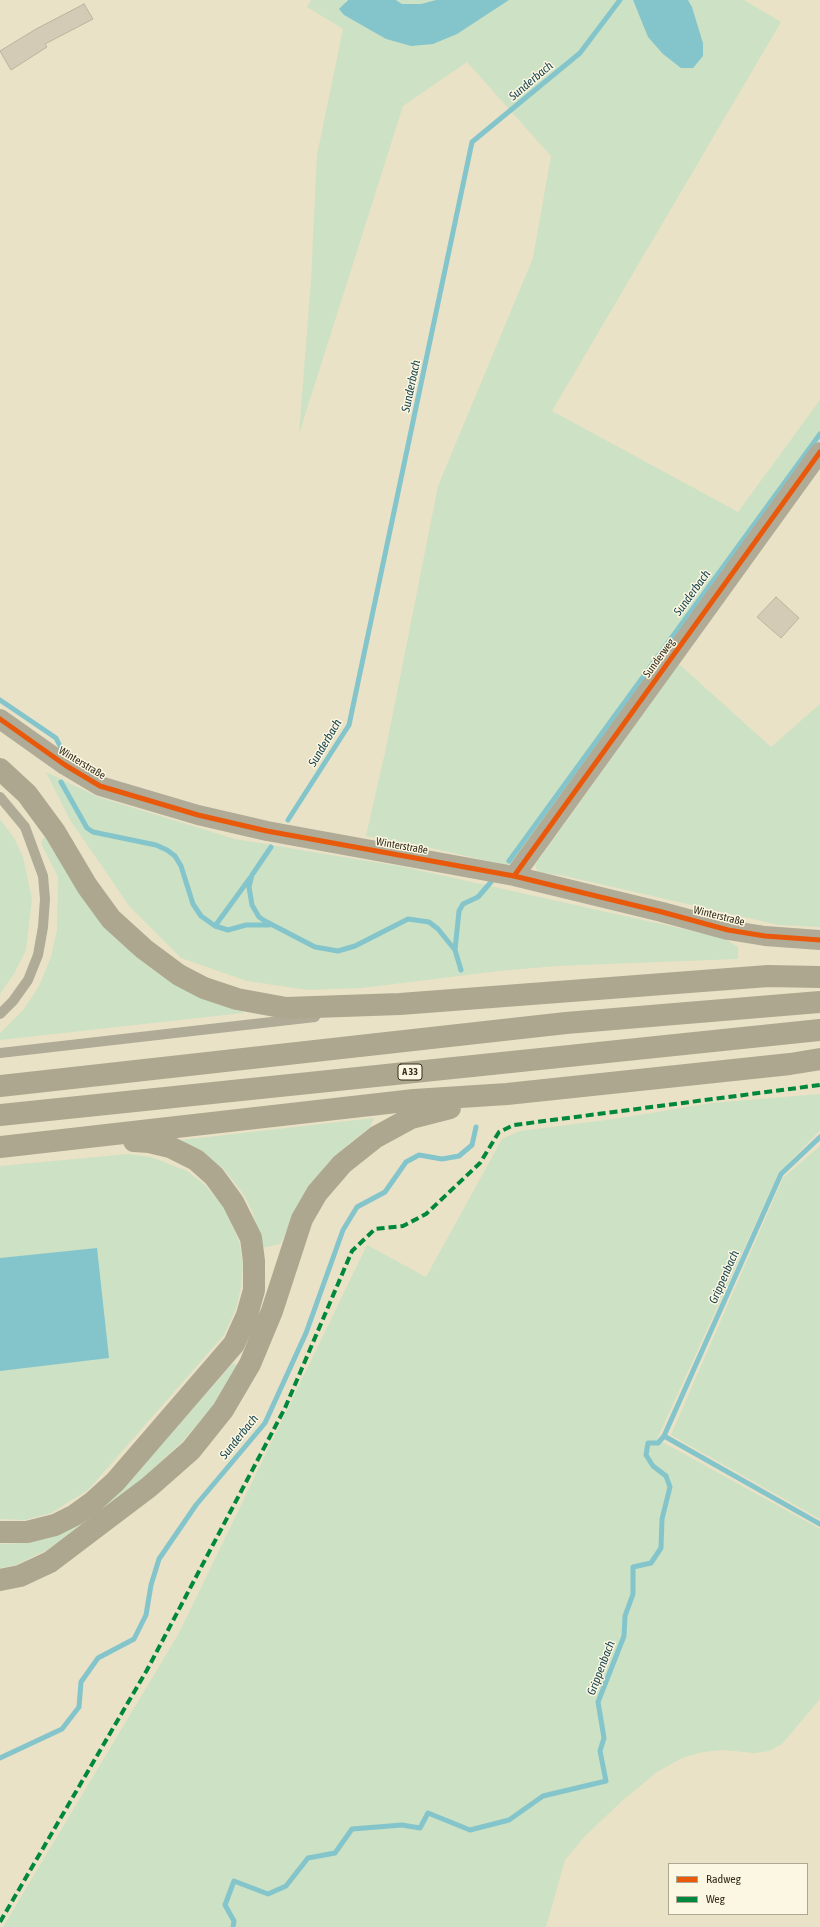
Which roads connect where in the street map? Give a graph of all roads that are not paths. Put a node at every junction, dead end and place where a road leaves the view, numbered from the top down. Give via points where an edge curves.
1 (820, 452) edge
2 (0, 719) edge
3 (0, 769) edge
4 (0, 797) edge
5 (514, 876) junction
6 (820, 940) edge
7 (820, 977) edge
8 (820, 1002) edge
9 (400, 1004) junction
10 (0, 1014) edge
11 (820, 1030) edge
12 (0, 1053) edge
13 (820, 1059) edge
14 (0, 1086) edge
15 (507, 1094) junction
16 (0, 1115) edge
17 (81, 1139) junction
18 (0, 1148) edge
19 (0, 1532) edge
20 (0, 1580) edge

1 - 5 street, Sunderweg
2 - 5 street, Winterstraße via 65,766 100,786 132,797 267,831
3 - 9 highway via 32,800 55,832 87,886 112,918 144,949 179,975 204,988 237,999 286,1008
4 - 10 lane via 26,827 44,876 45,899 43,927 28,980
5 - 6 street, Winterstraße via 728,930
7 - 9 highway via 768,976
8 - 14 highway via 558,1024
9 - 12 lane via 293,1020
11 - 16 highway, A 33
13 - 15 highway
15 - 17 highway via 414,1100
15 - 20 highway via 411,1118 376,1137 342,1164 318,1193 302,1220 272,1311 250,1364 223,1410 191,1450 149,1487 50,1562 20,1576
17 - 18 highway
17 - 19 highway via 149,1142 170,1147 196,1160 214,1176 233,1202 251,1238 254,1290 234,1344 115,1482 75,1515 55,1524 27,1532

